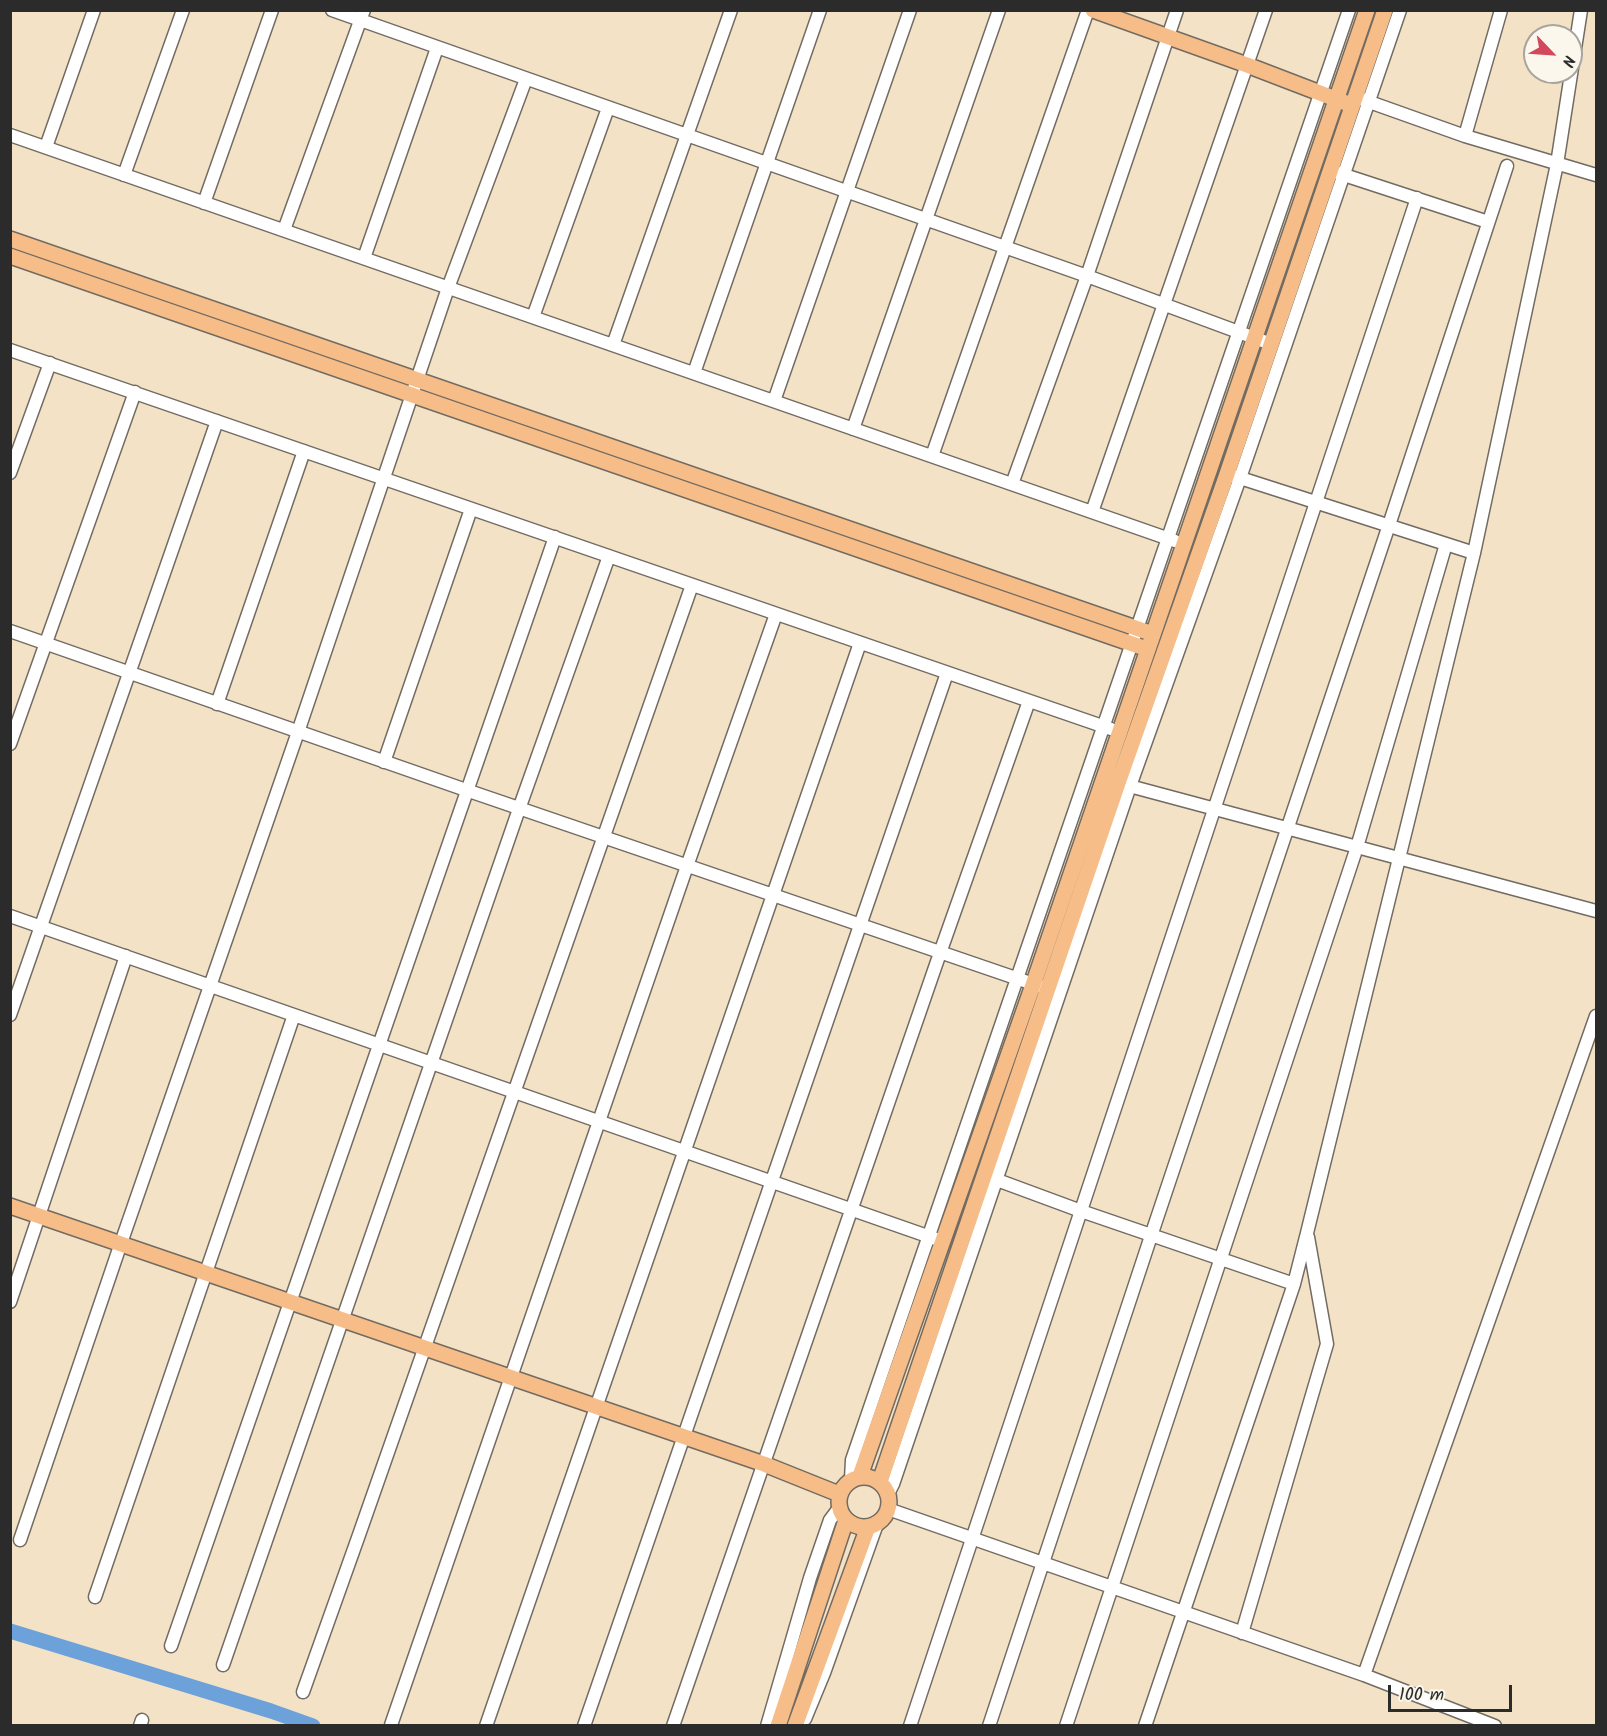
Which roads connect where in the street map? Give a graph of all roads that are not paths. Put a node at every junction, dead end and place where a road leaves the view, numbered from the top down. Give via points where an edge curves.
1 (94, 10) edge
2 (183, 10) edge
3 (272, 10) edge
4 (332, 10) edge
5 (731, 10) edge
6 (820, 10) edge
7 (910, 10) edge
8 (999, 10) edge
9 (1090, 10) edge
10 (1118, 10) edge
11 (1177, 10) edge
12 (1266, 10) edge
13 (1349, 10) edge
14 (1367, 10) edge
15 (1386, 10) edge
16 (1400, 10) edge
17 (1501, 10) edge
18 (1581, 10) edge
19 (362, 15) edge
20 (1169, 34) junction
21 (437, 48) junction
22 (1248, 61) junction
23 (526, 79) junction
24 (1322, 89) junction
25 (1338, 95) junction
26 (1359, 101) junction
27 (608, 108) junction
28 (10, 135) edge
29 (688, 136) junction
30 (1465, 136) junction
31 (46, 147) junction
32 (767, 164) junction
33 (1557, 164) junction
34 (1507, 166) dead end
35 (1337, 173) junction
36 (124, 175) junction
37 (1596, 175) edge
38 (847, 192) junction
39 (1417, 198) junction
40 (204, 202) junction
41 (926, 220) junction
42 (1488, 222) junction
43 (284, 230) junction
44 (10, 239) edge
45 (1005, 248) junction
46 (10, 256) edge
47 (364, 258) junction
48 (1086, 276) junction
49 (448, 288) junction
50 (1163, 306) junction
51 (533, 317) junction
52 (1239, 332) junction
53 (1255, 337) junction
54 (1271, 344) junction
55 (614, 345) junction
56 (10, 350) edge
57 (50, 363) junction
58 (694, 373) junction
59 (418, 378) junction
60 (135, 392) junction
61 (413, 394) junction
62 (774, 401) junction
63 (217, 420) junction
64 (853, 429) junction
65 (304, 452) junction
66 (932, 456) junction
67 (10, 473) edge
68 (1234, 476) junction
69 (384, 479) junction
70 (1012, 484) junction
71 (1316, 502) junction
72 (471, 509) junction
73 (1092, 512) junction
74 (1389, 525) junction
75 (555, 537) junction
76 (1169, 539) junction
77 (1184, 544) junction
78 (1446, 544) junction
79 (1474, 553) junction
80 (609, 556) junction
81 (692, 585) junction
82 (777, 614) junction
83 (1138, 628) junction
84 (10, 631) edge
85 (1153, 633) junction
86 (860, 643) junction
87 (46, 644) junction
88 (1140, 647) junction
89 (947, 672) junction
90 (130, 673) junction
91 (1029, 701) junction
92 (217, 704) junction
93 (1112, 729) junction
94 (298, 732) junction
95 (1134, 737) junction
96 (10, 744) edge
97 (384, 762) junction
98 (1124, 784) junction
99 (466, 790) junction
100 (519, 808) junction
101 (1215, 808) junction
102 (1287, 828) junction
103 (603, 837) junction
104 (1357, 847) junction
105 (1400, 858) junction
106 (687, 866) junction
107 (771, 895) junction
108 (1596, 911) edge
109 (10, 916) edge
110 (858, 925) junction
111 (41, 927) junction
112 (940, 953) junction
113 (126, 956) junction
114 (1017, 979) junction
115 (210, 986) junction
116 (1041, 987) junction
117 (10, 1015) edge
118 (294, 1015) junction
119 (1596, 1016) edge
120 (378, 1044) junction
121 (432, 1063) junction
122 (513, 1091) junction
123 (600, 1122) junction
124 (684, 1151) junction
125 (990, 1177) junction
126 (771, 1181) junction
127 (10, 1206) edge
128 (851, 1209) junction
129 (1081, 1211) junction
130 (40, 1216) junction
131 (1307, 1233) junction
132 (1151, 1236) junction
133 (936, 1239) junction
134 (121, 1243) junction
135 (1221, 1259) junction
136 (206, 1272) junction
137 (1293, 1284) junction
138 (290, 1301) junction
139 (10, 1302) edge
140 (342, 1319) junction
141 (426, 1348) junction
142 (511, 1377) junction
143 (596, 1407) junction
144 (683, 1437) junction
145 (764, 1464) junction
146 (856, 1478) junction
147 (885, 1494) junction
148 (841, 1507) junction
149 (872, 1525) junction
150 (973, 1538) junction
151 (21, 1540) dead end
152 (1043, 1562) junction
153 (1112, 1586) junction
154 (95, 1597) dead end
155 (1183, 1612) junction
156 (1242, 1633) junction
157 (171, 1646) dead end
158 (223, 1665) dead end
159 (1364, 1675) junction
160 (303, 1692) dead end
161 (391, 1725) edge
162 (486, 1725) edge
163 (584, 1725) edge
164 (673, 1725) edge
165 (767, 1725) edge
166 (778, 1725) edge
167 (795, 1725) edge
168 (802, 1725) edge
169 (910, 1725) edge
170 (989, 1725) edge
171 (1066, 1725) edge
172 (1145, 1725) edge
173 (1495, 1725) edge

1 - 31 street
2 - 36 street
3 - 40 street
4 - 19 street
5 - 29 street
6 - 32 street
7 - 38 street
8 - 41 street
9 - 20 main road
9 - 45 street
10 - 20 main road
11 - 20 street
12 - 22 street
13 - 24 street
14 - 25 main road
15 - 26 main road
16 - 26 street
17 - 30 street
18 - 33 street
19 - 21 street
19 - 43 street
20 - 22 main road
20 - 48 street
21 - 23 street
21 - 47 street
22 - 24 main road
22 - 50 street
23 - 27 street
23 - 49 street
24 - 25 main road
24 - 52 street
25 - 26 main road
25 - 53 main road
26 - 30 street
26 - 35 main road
27 - 29 street
27 - 51 street
28 - 31 street
29 - 32 street
29 - 55 street
30 - 33 street
31 - 36 street
32 - 38 street
32 - 58 street
33 - 37 street
33 - 79 street
34 - 42 street
35 - 39 street
35 - 54 main road
35 - 68 street
36 - 40 street
38 - 41 street
38 - 62 street
39 - 42 street
39 - 71 street
40 - 43 street
41 - 45 street
41 - 64 street
42 - 74 street
43 - 47 street
44 - 59 main road
45 - 48 street
45 - 66 street
46 - 61 main road
47 - 49 street
48 - 50 street
48 - 70 street
49 - 51 street
49 - 59 street
50 - 52 street
50 - 73 street
51 - 55 street
52 - 53 street
52 - 76 street
53 - 54 street
53 - 77 main road
54 - 68 main road
55 - 58 street
56 - 57 street
57 - 60 street
57 - 67 street
58 - 62 street
59 - 61 street
59 - 83 main road
60 - 63 street
60 - 87 street
61 - 69 street
61 - 88 main road
62 - 64 street
63 - 65 street
63 - 90 street
64 - 66 street
65 - 69 street
65 - 92 street
66 - 70 street
68 - 71 street
68 - 95 main road
68 - 98 street
69 - 72 street
69 - 94 street
70 - 73 street
71 - 74 street
71 - 101 street
72 - 75 street
72 - 97 street
73 - 76 street
74 - 78 street
74 - 102 street
75 - 80 street
75 - 99 street
76 - 77 street
76 - 83 street
77 - 85 main road
78 - 79 street
78 - 104 street
79 - 105 street
80 - 81 street
80 - 100 street
81 - 82 street
81 - 103 street
82 - 86 street
82 - 106 street
83 - 85 main road
83 - 88 street
84 - 87 street
85 - 88 main road
86 - 89 street
86 - 107 street
87 - 90 street
87 - 96 street
88 - 93 main road
89 - 91 street
89 - 110 street
90 - 92 street
90 - 111 street
91 - 93 street
91 - 112 street
92 - 94 street
93 - 95 street
93 - 114 street
93 - 116 main road
94 - 97 street
94 - 115 street
95 - 98 main road
97 - 99 street
98 - 101 street
98 - 116 main road
98 - 125 street
99 - 100 street
99 - 120 street
100 - 103 street
100 - 121 street
101 - 102 street
101 - 129 street
102 - 104 street
102 - 132 street
103 - 106 street
103 - 122 street
104 - 105 street
104 - 135 street
105 - 108 street
105 - 131 street
106 - 107 street
106 - 123 street
107 - 110 street
107 - 124 street
109 - 111 street
110 - 112 street
110 - 126 street
111 - 113 street
111 - 117 street
112 - 114 street
112 - 128 street
113 - 115 street
113 - 130 street
114 - 116 street
114 - 133 street
115 - 118 street
115 - 134 street
116 - 125 main road
116 - 133 main road
118 - 120 street
118 - 136 street
119 - 159 street
120 - 121 street
120 - 138 street
121 - 122 street
121 - 140 street
122 - 123 street
122 - 141 street
123 - 124 street
123 - 142 street
124 - 126 street
124 - 143 street
125 - 129 street
125 - 147 main road
126 - 128 street
126 - 144 street
127 - 130 main road
128 - 133 street
128 - 145 street
129 - 132 street
129 - 150 street
130 - 134 main road
130 - 139 street
131 - 137 street
131 - 156 street via 1327,1344
132 - 135 street
132 - 152 street
133 - 146 main road
134 - 136 main road
134 - 151 street
135 - 137 street
135 - 153 street
136 - 138 main road
136 - 154 street
137 - 155 street
138 - 140 main road
138 - 157 street
140 - 141 main road
140 - 158 street
141 - 142 main road
141 - 160 street
142 - 143 main road
142 - 161 street
143 - 144 main road
143 - 162 street
144 - 145 main road
144 - 163 street
145 - 148 main road
145 - 164 street
146 - 147 main road via 870,1477
146 - 148 main road via 844,1485
147 - 149 main road via 884,1517
147 - 150 street
148 - 149 main road via 856,1526
148 - 165 street via 830,1520 810,1578
148 - 166 main road
149 - 167 main road
149 - 168 street via 824,1673
150 - 152 street
150 - 169 street
152 - 153 street
152 - 170 street
153 - 155 street
153 - 171 street
155 - 156 street
155 - 172 street
156 - 159 street
159 - 173 street

